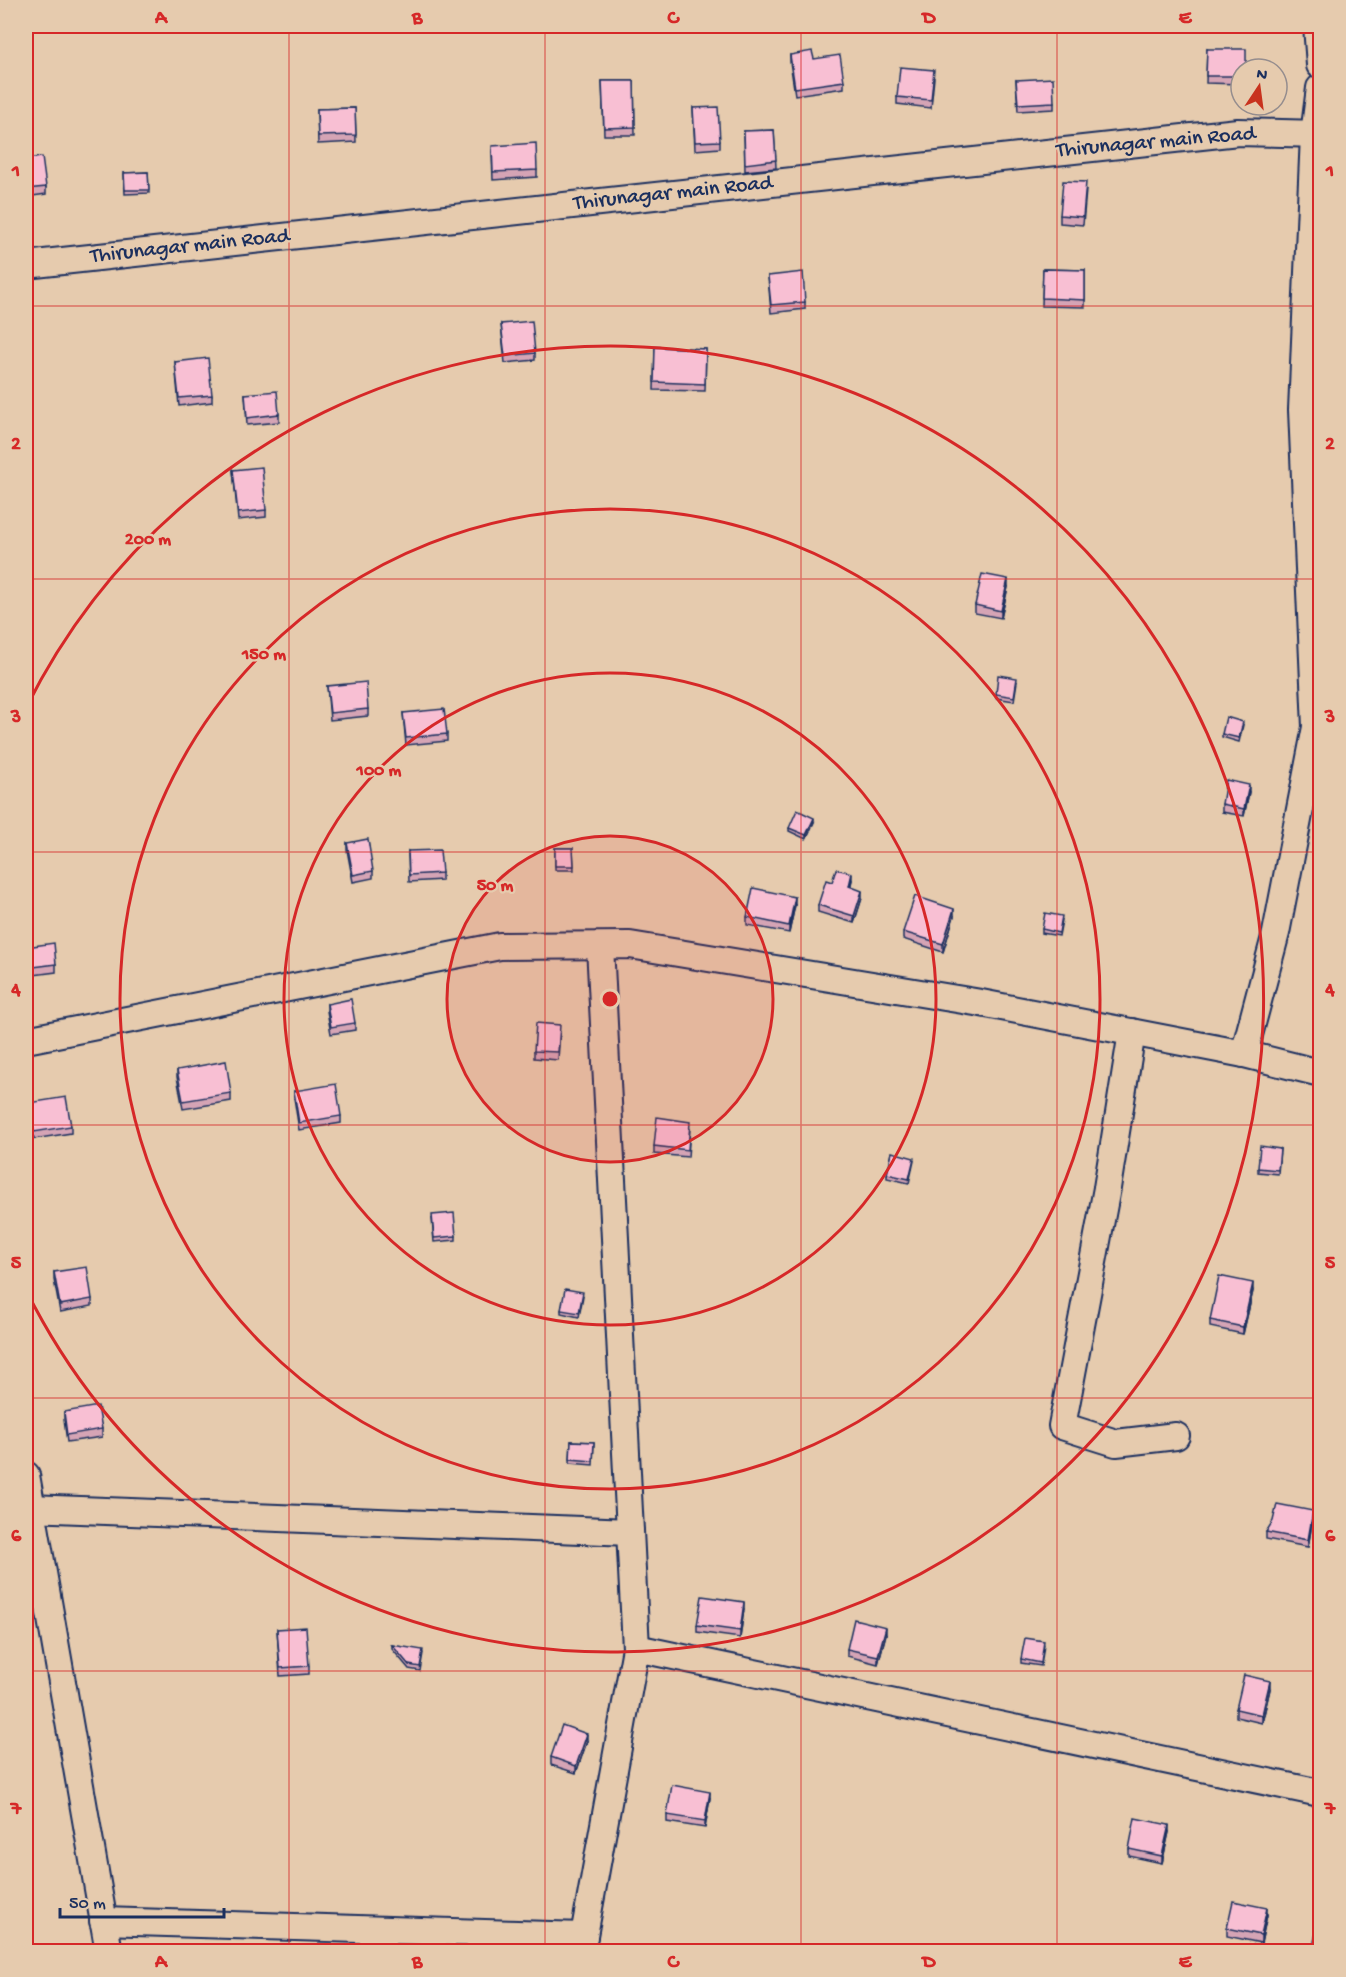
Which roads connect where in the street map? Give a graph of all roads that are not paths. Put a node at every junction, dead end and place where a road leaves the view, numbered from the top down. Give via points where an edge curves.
1 (1317, 26) edge
2 (1320, 65) edge
3 (1320, 88) edge
4 (1317, 134) edge
5 (26, 265) edge
6 (600, 946) junction
7 (1132, 1032) junction
8 (26, 1040) edge
9 (1244, 1054) junction
10 (1320, 1073) edge
11 (1176, 1436) dead end
12 (26, 1474) edge
13 (30, 1508) junction
14 (630, 1532) junction
15 (636, 1648) junction
16 (1320, 1793) edge
17 (103, 1921) junction
18 (583, 1944) edge
19 (109, 1952) edge

1 - 2 street
3 - 4 street
4 - 5 street, Thirunagar main Road via 1238,132
4 - 9 street via 1302,410 1316,727 1276,933
6 - 7 street via 630,945
6 - 8 street via 500,946
6 - 14 street
7 - 9 street
7 - 11 street via 1062,1426 1116,1443
9 - 10 street
12 - 13 street
13 - 14 street
13 - 17 street
14 - 15 street
15 - 16 street
15 - 18 street
17 - 18 street
17 - 19 street

